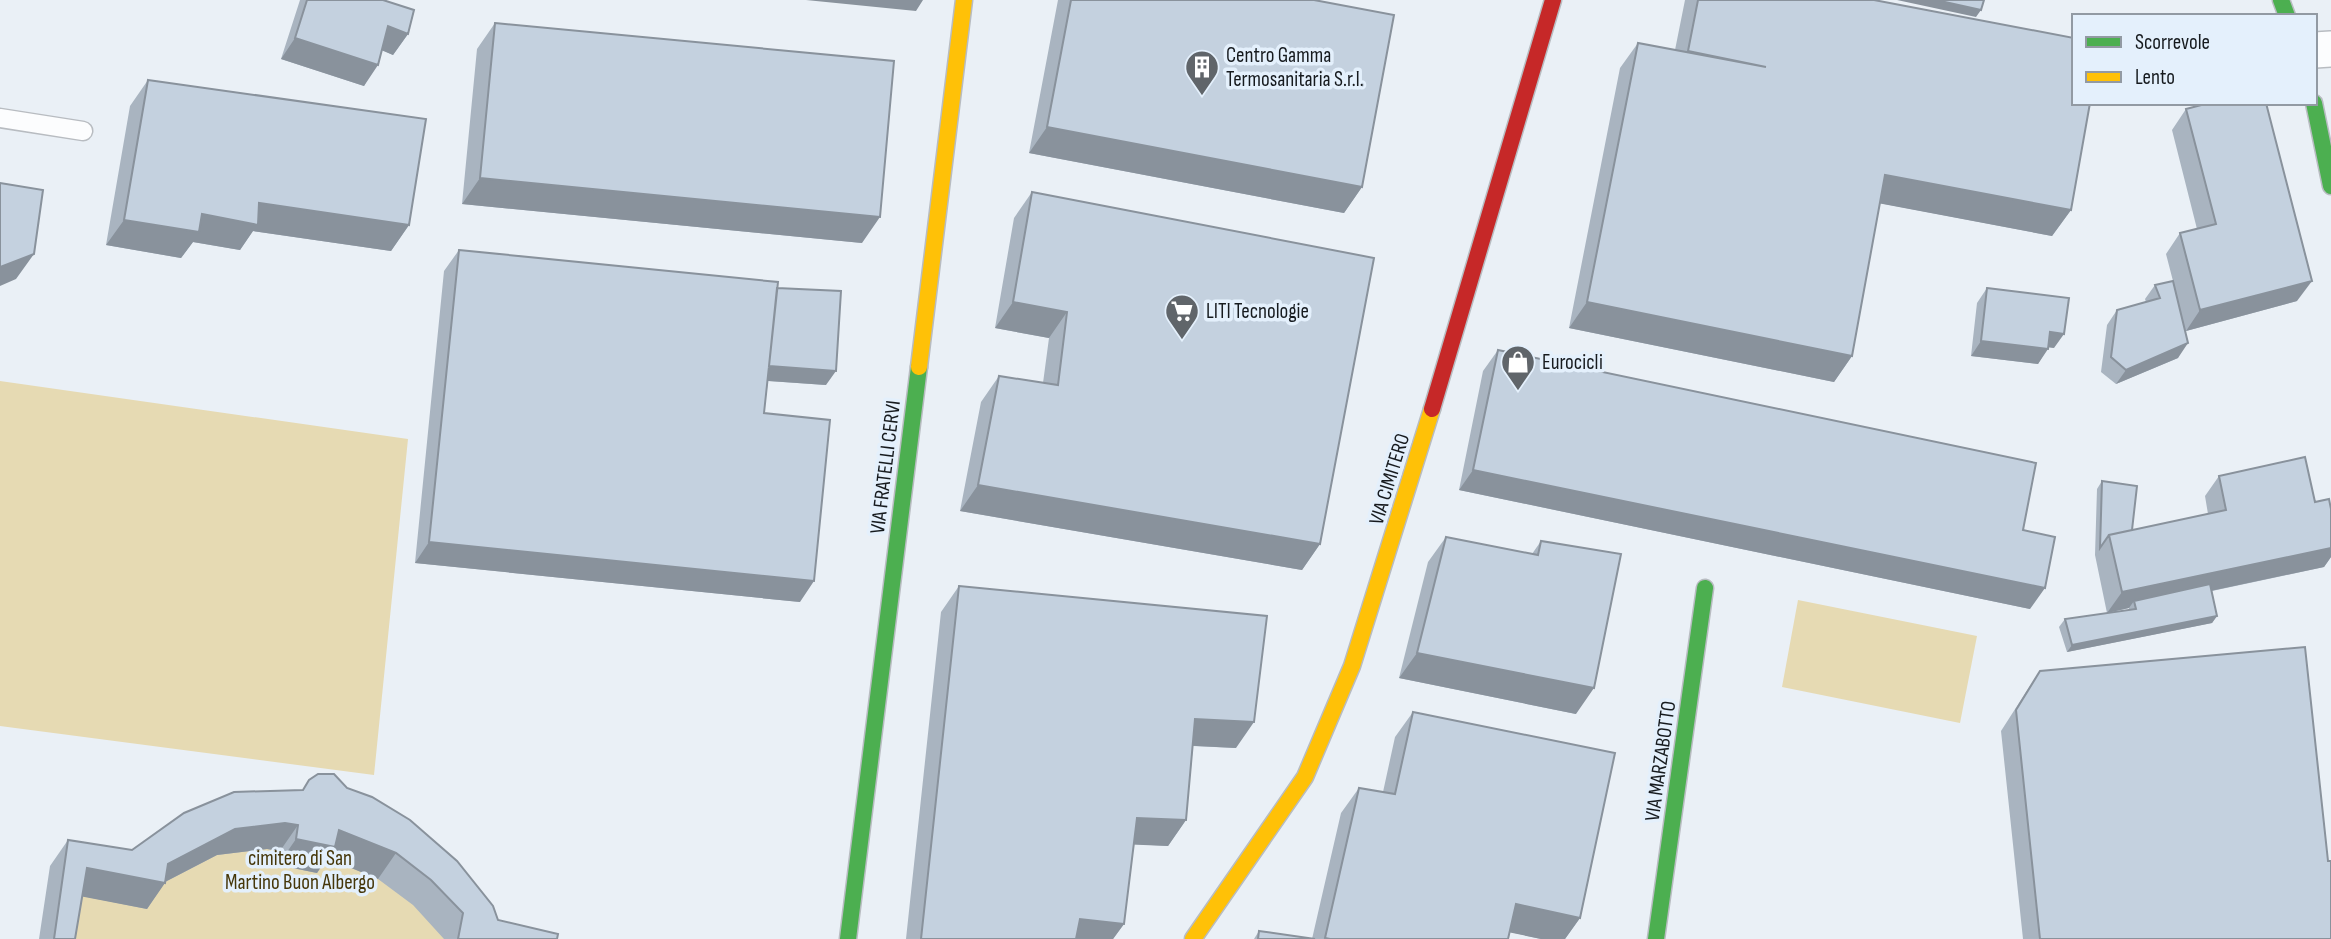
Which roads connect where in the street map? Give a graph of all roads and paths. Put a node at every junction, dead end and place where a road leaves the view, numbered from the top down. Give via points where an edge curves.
1 (964, 0) edge
2 (1553, 0) edge
3 (2314, 105) edge
4 (0, 118) edge
5 (83, 131) dead end
6 (2331, 186) edge
7 (1705, 588) dead end
8 (848, 939) edge
9 (1193, 939) edge
10 (1656, 939) edge

1 - 8 street, VIA FRATELLI CERVI
2 - 9 street, VIA CIMITERO via 1352,666 1305,776
3 - 6 street
4 - 5 lane
7 - 10 street, VIA MARZABOTTO

